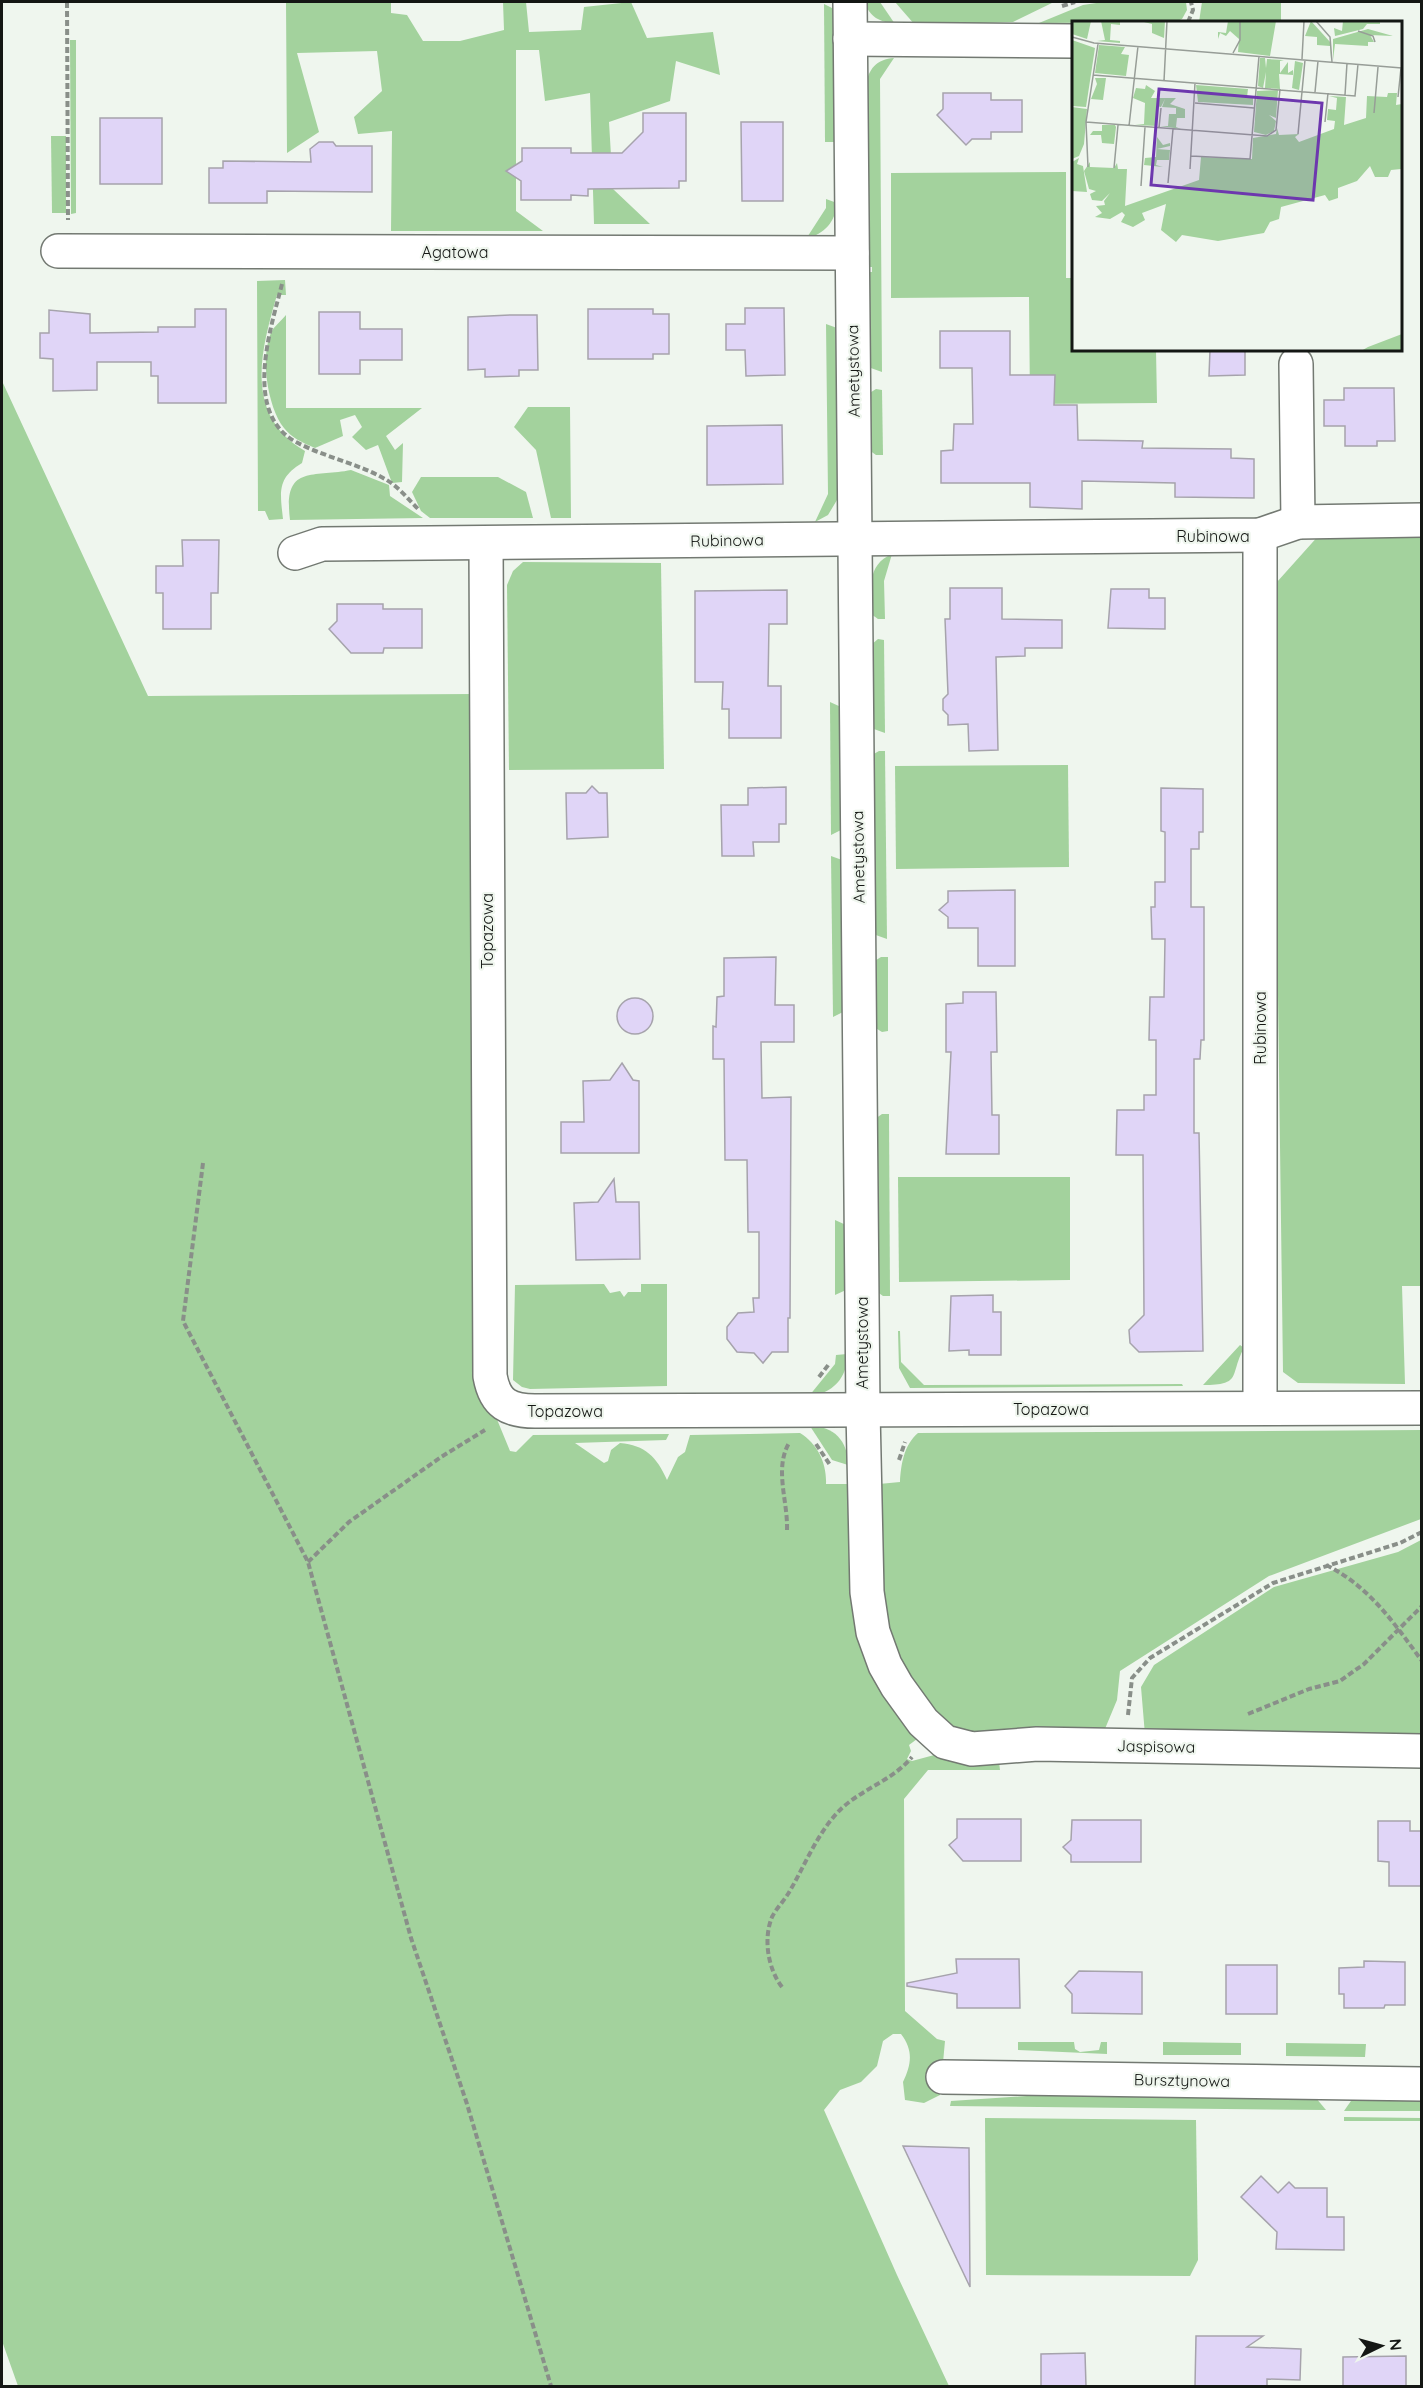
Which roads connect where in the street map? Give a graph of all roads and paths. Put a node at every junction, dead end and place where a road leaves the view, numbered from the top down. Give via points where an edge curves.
1 (67, 2) edge
2 (850, 2) edge
3 (1191, 2) edge
4 (1188, 21) edge
5 (850, 39) junction
6 (1072, 41) edge
7 (68, 220) dead end
8 (58, 251) dead end
9 (852, 253) junction
10 (285, 274) dead end
11 (1296, 364) dead end
12 (427, 518) dead end
13 (1422, 520) edge
14 (1298, 522) junction
15 (1260, 535) junction
16 (855, 539) junction
17 (486, 543) junction
18 (295, 553) dead end
19 (203, 1163) dead end
20 (1260, 1408) junction
21 (1422, 1408) edge
22 (517, 1411) junction
23 (863, 1411) junction
24 (792, 1437) dead end
25 (813, 1438) dead end
26 (906, 1440) dead end
27 (898, 1463) dead end
28 (836, 1475) dead end
29 (787, 1530) dead end
30 (1422, 1532) edge
31 (308, 1562) junction
32 (1325, 1565) junction
33 (1422, 1606) edge
34 (1398, 1628) junction
35 (1422, 1661) edge
36 (909, 1703) joint
37 (1246, 1715) dead end
38 (1127, 1746) junction
39 (1422, 1751) edge
40 (913, 1757) dead end
41 (782, 1987) dead end
42 (943, 2077) dead end
43 (1422, 2084) edge
44 (551, 2386) edge

1 - 7 path
2 - 5 street, Ametystowa
3 - 4 path via 1193,10
5 - 6 street
5 - 9 street, Ametystowa
8 - 9 street, Agatowa
9 - 16 street, Ametystowa
10 - 12 path via 264,368 267,399 276,421 294,441 387,480
11 - 14 street
13 - 14 street
14 - 15 street
15 - 16 street, Rubinowa
15 - 20 street, Rubinowa
16 - 17 street, Rubinowa
16 - 23 street, Ametystowa
17 - 18 street, Rubinowa via 322,544
17 - 22 street, Topazowa via 490,1376 500,1400
19 - 31 path via 183,1321
20 - 21 street, Topazowa
20 - 23 street, Topazowa
22 - 23 street, Topazowa
22 - 31 path via 441,1457 349,1521
23 - 36 street, Ametystowa via 870,1622 885,1665
24 - 29 path via 782,1464
25 - 28 path
26 - 27 path
30 - 32 path
31 - 44 path via 411,1938 467,2104
32 - 34 path via 1359,1584
32 - 38 path via 1273,1583 1142,1664 1130,1687
33 - 34 path
34 - 35 path
34 - 37 path via 1364,1664 1340,1681
36 - 38 street, Jaspisowa via 938,1737 964,1749 1037,1744
38 - 39 street, Jaspisowa
40 - 41 path via 902,1770 856,1796 840,1810 821,1834 772,1918 769,1961
42 - 43 street, Bursztynowa

